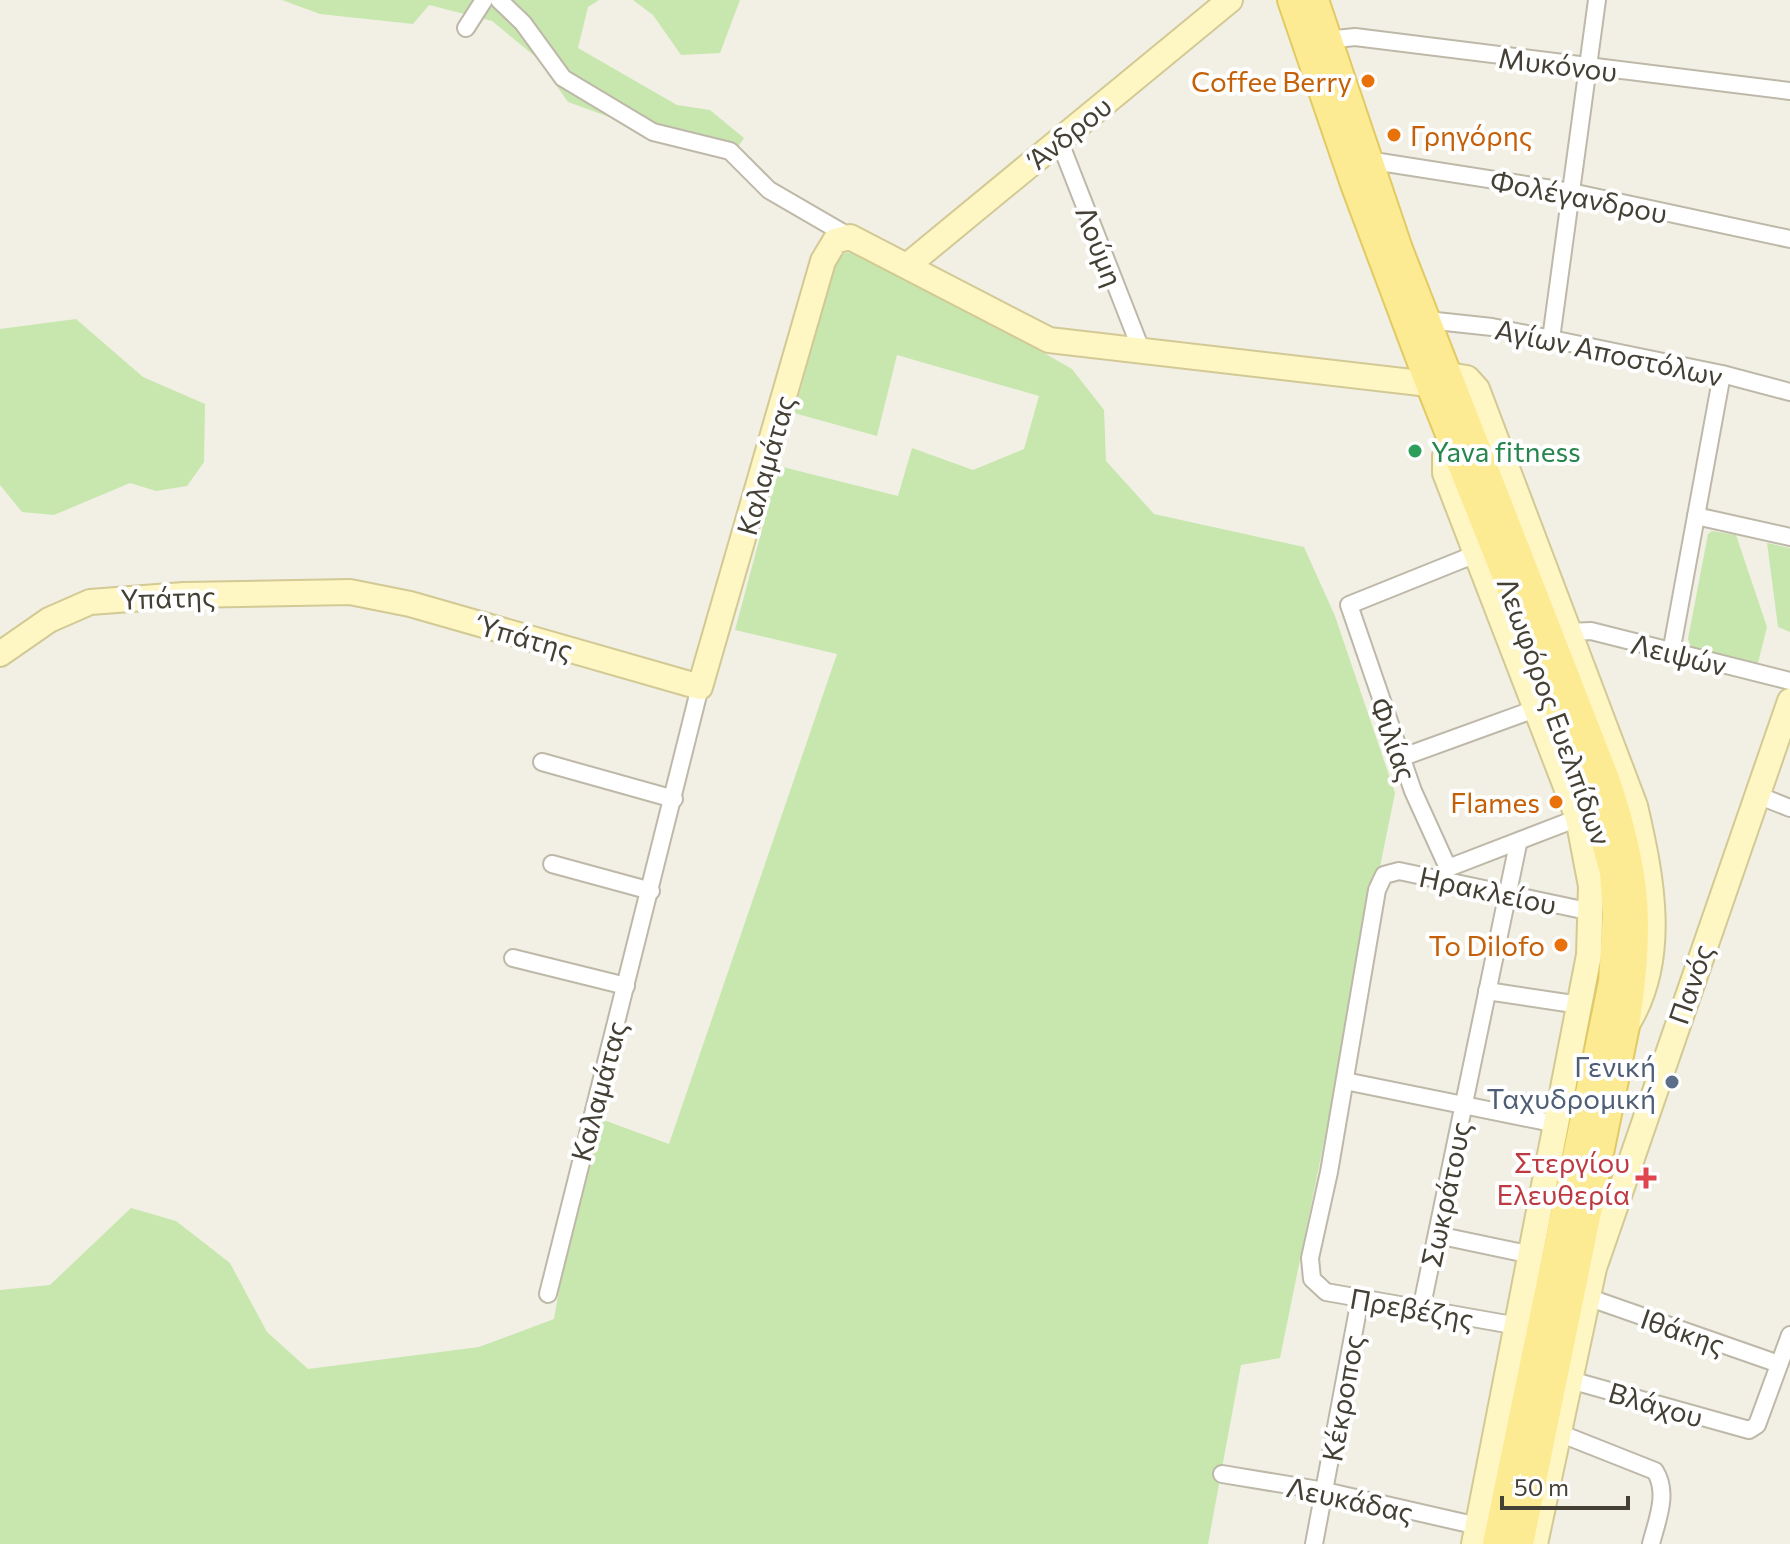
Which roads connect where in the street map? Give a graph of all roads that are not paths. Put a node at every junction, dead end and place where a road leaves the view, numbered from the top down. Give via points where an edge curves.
1 (484, 0) edge
2 (499, 0) edge
3 (1230, 0) edge
4 (1291, 0) edge
5 (1315, 0) edge
6 (1597, 0) edge
7 (466, 28) dead end
8 (1326, 40) junction
9 (1589, 68) junction
10 (1790, 91) edge
11 (1059, 140) junction
12 (1367, 160) junction
13 (1571, 192) junction
14 (850, 237) junction
15 (1790, 239) edge
16 (908, 265) junction
17 (1427, 320) junction
18 (1551, 339) junction
19 (1142, 352) junction
20 (1722, 374) junction
21 (1438, 379) junction
22 (1790, 392) edge
23 (1452, 441) junction
24 (1696, 516) junction
25 (1790, 537) edge
26 (1476, 554) junction
27 (350, 592) joint
28 (1568, 632) junction
29 (1671, 653) junction
30 (0, 654) edge
31 (1790, 681) edge
32 (700, 687) junction
33 (1790, 701) edge
34 (1535, 709) junction
35 (1403, 757) junction
36 (542, 762) dead end
37 (1614, 776) junction
38 (1757, 795) junction
39 (674, 799) junction
40 (1790, 808) edge
41 (1578, 818) junction
42 (1518, 844) junction
43 (552, 864) dead end
44 (1449, 875) junction
45 (651, 891) junction
46 (1507, 895) junction
47 (1592, 912) junction
48 (1602, 957) junction
49 (513, 958) dead end
50 (1651, 964) junction
51 (1691, 982) junction
52 (626, 986) junction
53 (1487, 991) junction
54 (1580, 1005) junction
55 (1626, 1026) junction
56 (1345, 1081) junction
57 (1464, 1106) junction
58 (1582, 1129) junction
59 (1637, 1141) junction
60 (1565, 1214) junction
61 (1437, 1235) junction
62 (1534, 1246) junction
63 (1586, 1264) junction
64 (548, 1294) dead end
65 (1587, 1297) junction
66 (1360, 1299) junction
67 (1421, 1310) junction
68 (1518, 1326) junction
69 (1790, 1335) edge
70 (1779, 1364) junction
71 (1562, 1378) junction
72 (1523, 1418) junction
73 (1559, 1433) junction
74 (1494, 1446) junction
75 (1222, 1474) dead end
76 (1325, 1491) junction
77 (1507, 1541) edge
78 (1314, 1544) edge
79 (1651, 1544) edge

1 - 7 street
2 - 14 street via 563,78 653,132 730,151 769,190
3 - 11 street, Άνδρου
4 - 21 main road, Λεωφόρος Ευελπίδων via 1349,171
5 - 8 main road, Λεωφόρος Ευελπίδων
6 - 9 street
8 - 9 street, Μυκόνου via 1355,37
8 - 12 main road, Λεωφόρος Ευελπίδων
9 - 10 street, Μυκόνου
9 - 13 street
11 - 16 street, Άνδρου
11 - 19 street, Λούμη
12 - 13 street, Φολέγανδρου
12 - 17 main road, Λεωφόρος Ευελπίδων
13 - 15 street, Φολέγανδρου
13 - 18 street
14 - 16 street
14 - 32 street, Καλαμάτας via 835,241 823,261
16 - 19 street via 1049,340
17 - 18 street, Αγίων Αποστόλων
17 - 21 main road, Λεωφόρος Ευελπίδων
18 - 20 street, Αγίων Αποστόλων
19 - 21 street
20 - 22 street, Αγίων Αποστόλων
20 - 24 street
21 - 23 main road, Λεωφόρος Ευελπίδων
21 - 28 street via 1467,378 1477,389
21 - 37 main road, Λεωφόρος Ευελπίδων
23 - 26 street via 1445,473
23 - 48 main road, Λεωφόρος Ευελπίδων via 1590,787 1613,872
24 - 25 street
24 - 29 street
26 - 34 street
26 - 35 street, Φιλίας via 1349,605
27 - 30 street, Υπάτης via 90,602 49,620
27 - 32 street, Ύπάτης via 425,608
28 - 29 street, Λειψών via 1591,631
28 - 37 street
29 - 31 street, Λειψών
32 - 39 street, Καλαμάτας
33 - 38 street, Πανός
34 - 35 street
34 - 41 street
35 - 44 street, Φιλίας
36 - 39 street
37 - 50 street via 1647,858
37 - 55 main road, Λεωφόρος Ευελπίδων via 1637,913
38 - 40 street
38 - 51 street, Πανός
39 - 45 street, Καλαμάτας
41 - 42 street
41 - 47 street
42 - 44 street
42 - 46 street, Σωκράτους
43 - 45 street
44 - 46 street, Ηρακλείου
44 - 56 street, Ηρακλείου via 1384,875 1377,890
45 - 52 street, Καλαμάτας
46 - 47 street, Ηρακλείου
46 - 53 street, Σωκράτους
47 - 48 street
48 - 54 street
48 - 58 main road, Λεωφόρος Ευελπίδων
49 - 52 street
50 - 51 street
50 - 55 street via 1642,1001
51 - 59 street, Πανός
52 - 64 street, Καλαμάτας
53 - 54 street
53 - 57 street, Σωκράτους
54 - 58 street
55 - 58 main road, Λεωφόρος Ευελπίδων
56 - 57 street
56 - 66 street, Πρεβέζης via 1310,1258 1312,1279 1326,1292
57 - 58 street
57 - 61 street, Σωκράτους
58 - 59 street
58 - 60 main road, Λεωφόρος Ευελπίδων
58 - 62 street
58 - 63 main road, Λεωφόρος Ευελπίδων
59 - 63 street, Πανός
60 - 62 street
60 - 72 main road, Λεωφόρος Ευελπίδων
61 - 62 street
61 - 67 street, Σωκράτους
62 - 68 street
63 - 65 street, Πανός
63 - 71 main road, Λεωφόρος Ευελπίδων
65 - 70 street, Ιθάκης
65 - 71 street, Πανός
66 - 67 street, Πρεβέζης
66 - 76 street, Κέκροπος
67 - 68 street, Πρεβέζης
68 - 74 street
69 - 70 street
70 - 71 street, Βλάχου via 1757,1425 1744,1430
71 - 73 street, Πανός
71 - 77 main road, Λεωφόρος Ευελπίδων
72 - 74 street
72 - 77 main road, Λεωφόρος Ευελπίδων
73 - 77 street, Πανός
73 - 79 street via 1655,1471 1661,1480 1661,1500
74 - 77 street
75 - 76 street, Λευκάδας
76 - 77 street, Λευκάδας
76 - 78 street, Κέκροπος

